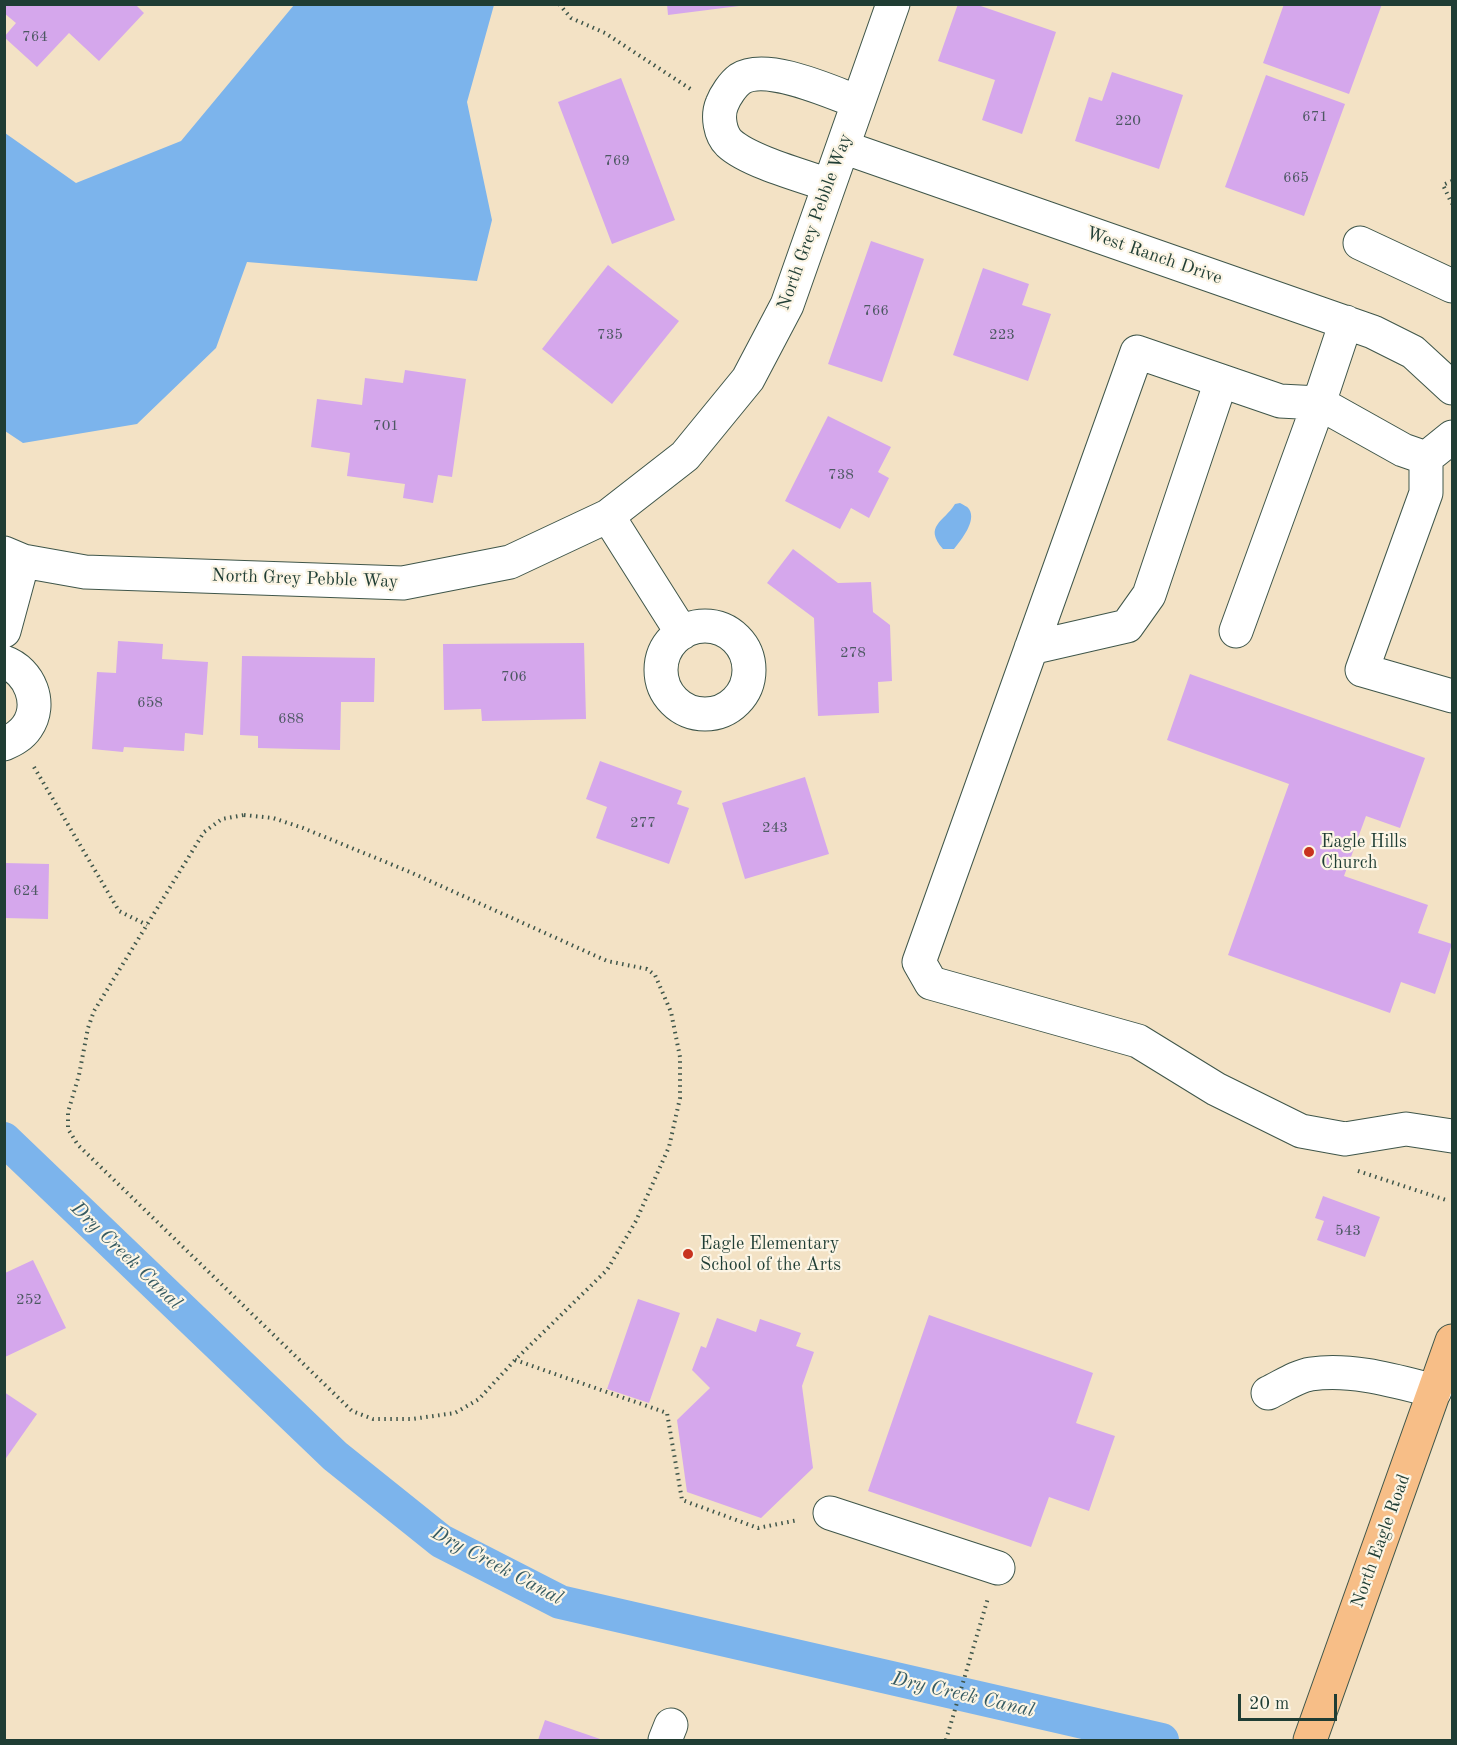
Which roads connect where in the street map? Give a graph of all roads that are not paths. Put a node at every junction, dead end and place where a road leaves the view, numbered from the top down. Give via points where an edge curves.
1 (892, 4) edge
2 (858, 102) junction
3 (843, 147) junction
4 (829, 185) junction
5 (1360, 243) dead end
6 (1452, 286) edge
7 (1346, 322) junction
8 (1221, 381) junction
9 (1452, 388) edge
10 (1319, 403) junction
11 (1452, 436) edge
12 (1426, 458) junction
13 (608, 516) junction
14 (14, 557) edge
15 (4, 631) edge
16 (1236, 631) dead end
17 (682, 633) dead end
18 (1031, 648) junction
19 (4, 662) edge
20 (1452, 696) edge
21 (4, 744) edge
22 (1452, 1136) edge
23 (1446, 1369) edge
24 (1268, 1394) dead end
25 (830, 1513) road end
26 (998, 1568) road end
27 (1310, 1740) edge

1 - 2 street, North Grey Pebble Way
2 - 3 street, North Grey Pebble Way
2 - 4 street via 782,75 762,74 741,78 721,105 719,123 727,141 743,153
3 - 4 street, North Grey Pebble Way
3 - 7 street, West Ranch Drive
4 - 13 street, North Grey Pebble Way via 787,305 748,379 685,456
5 - 6 street
7 - 9 street, West Ranch Drive via 1413,352
7 - 10 street
8 - 10 street via 1280,401
8 - 18 street via 1149,595 1127,626
8 - 18 street via 1137,352
10 - 12 street via 1403,450
10 - 16 street
11 - 12 street
12 - 20 street via 1426,494 1362,670
13 - 14 street, North Grey Pebble Way via 510,562 403,584 85,572
13 - 17 street
14 - 15 street
18 - 22 street via 919,962 931,983 1138,1041 1216,1089 1301,1131 1345,1139 1406,1129
19 - 21 street via 22,672 34,699 27,726 18,737
23 - 24 street via 1382,1377 1308,1374
23 - 27 main road, North Eagle Road
25 - 26 street

